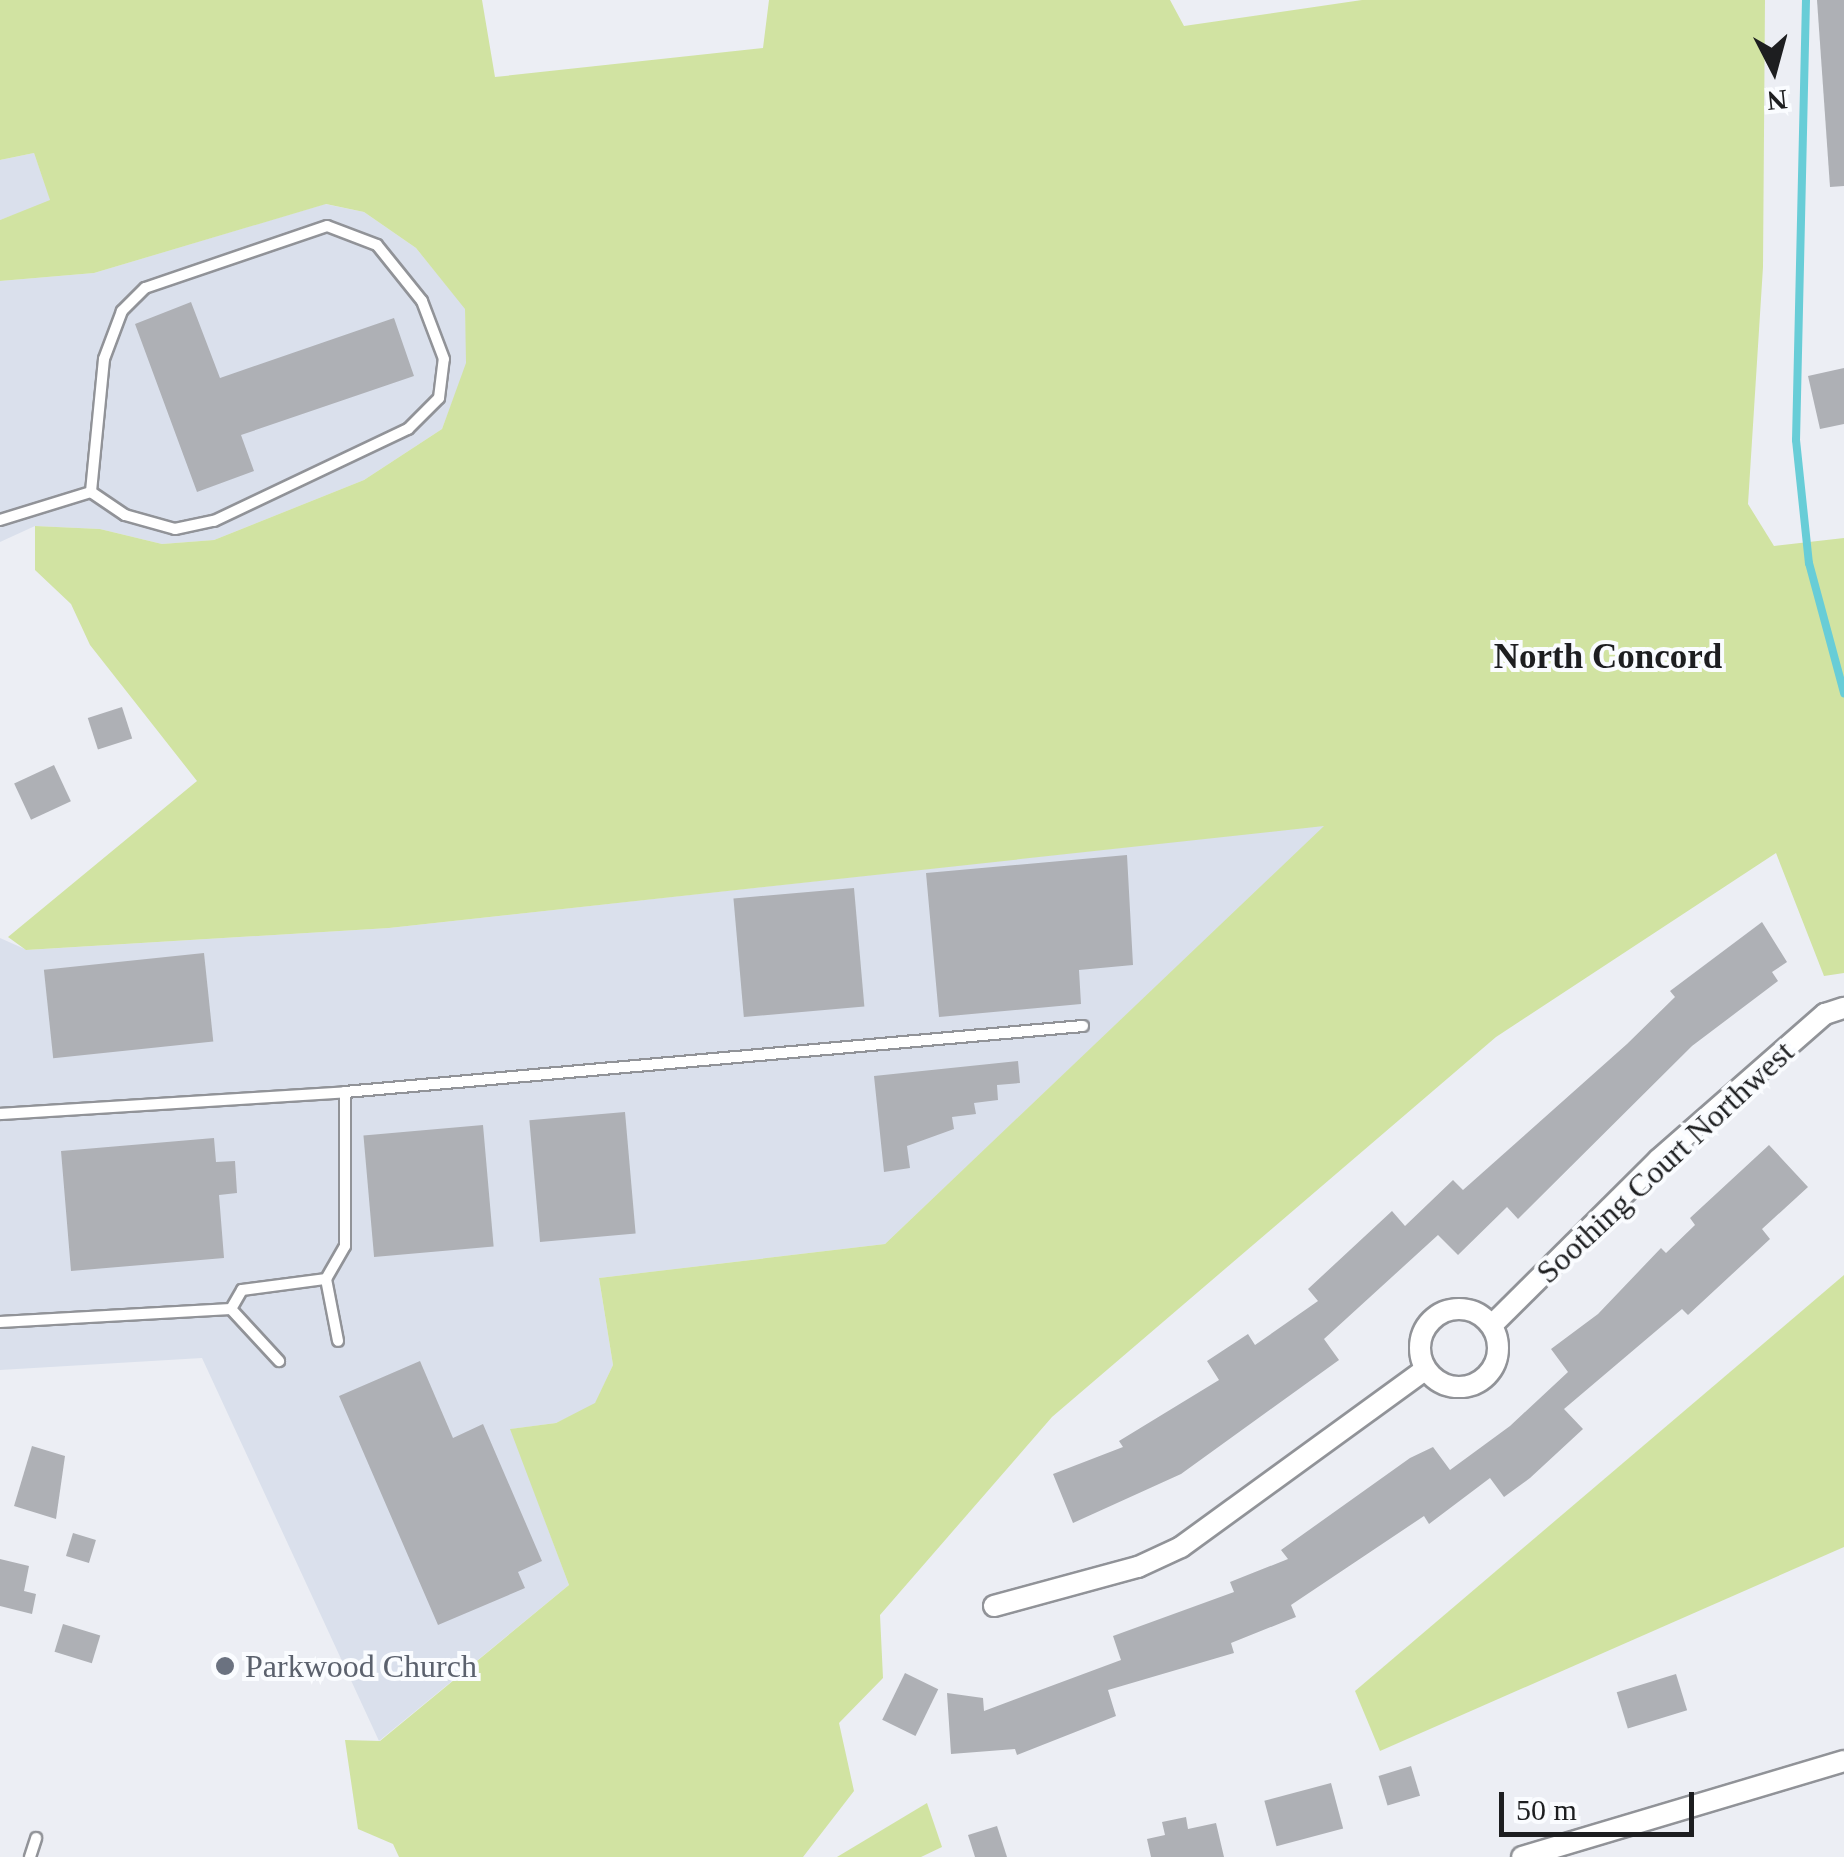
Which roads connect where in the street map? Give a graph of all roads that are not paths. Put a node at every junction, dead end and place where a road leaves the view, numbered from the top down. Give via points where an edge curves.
1 (91, 492) junction
2 (0, 520) edge
3 (1844, 1008) edge
4 (1083, 1026) dead end
5 (345, 1092) junction
6 (0, 1114) edge
7 (326, 1279) junction
8 (231, 1309) junction
9 (0, 1322) edge
10 (1492, 1326) junction
11 (338, 1341) dead end
12 (279, 1360) dead end
13 (1425, 1370) junction
14 (994, 1606) dead end
15 (1844, 1761) edge
16 (36, 1838) dead end
17 (30, 1857) edge
18 (1522, 1857) edge

1 - 1 lane via 126,515 175,529 214,521 408,430 439,398 444,359 422,301 377,244 327,226 145,288 122,311 104,358
1 - 2 lane
3 - 10 street, Soothing Court Northwest via 1825,1014 1658,1160
4 - 5 lane
5 - 6 lane
5 - 7 lane via 345,1246
7 - 8 lane via 242,1290
7 - 11 lane
8 - 9 lane
8 - 12 lane
10 - 13 street via 1497,1356 1481,1381 1462,1388
10 - 13 street via 1476,1312 1436,1315 1418,1351
13 - 14 street via 1181,1547 1138,1567
15 - 18 street
16 - 17 lane

